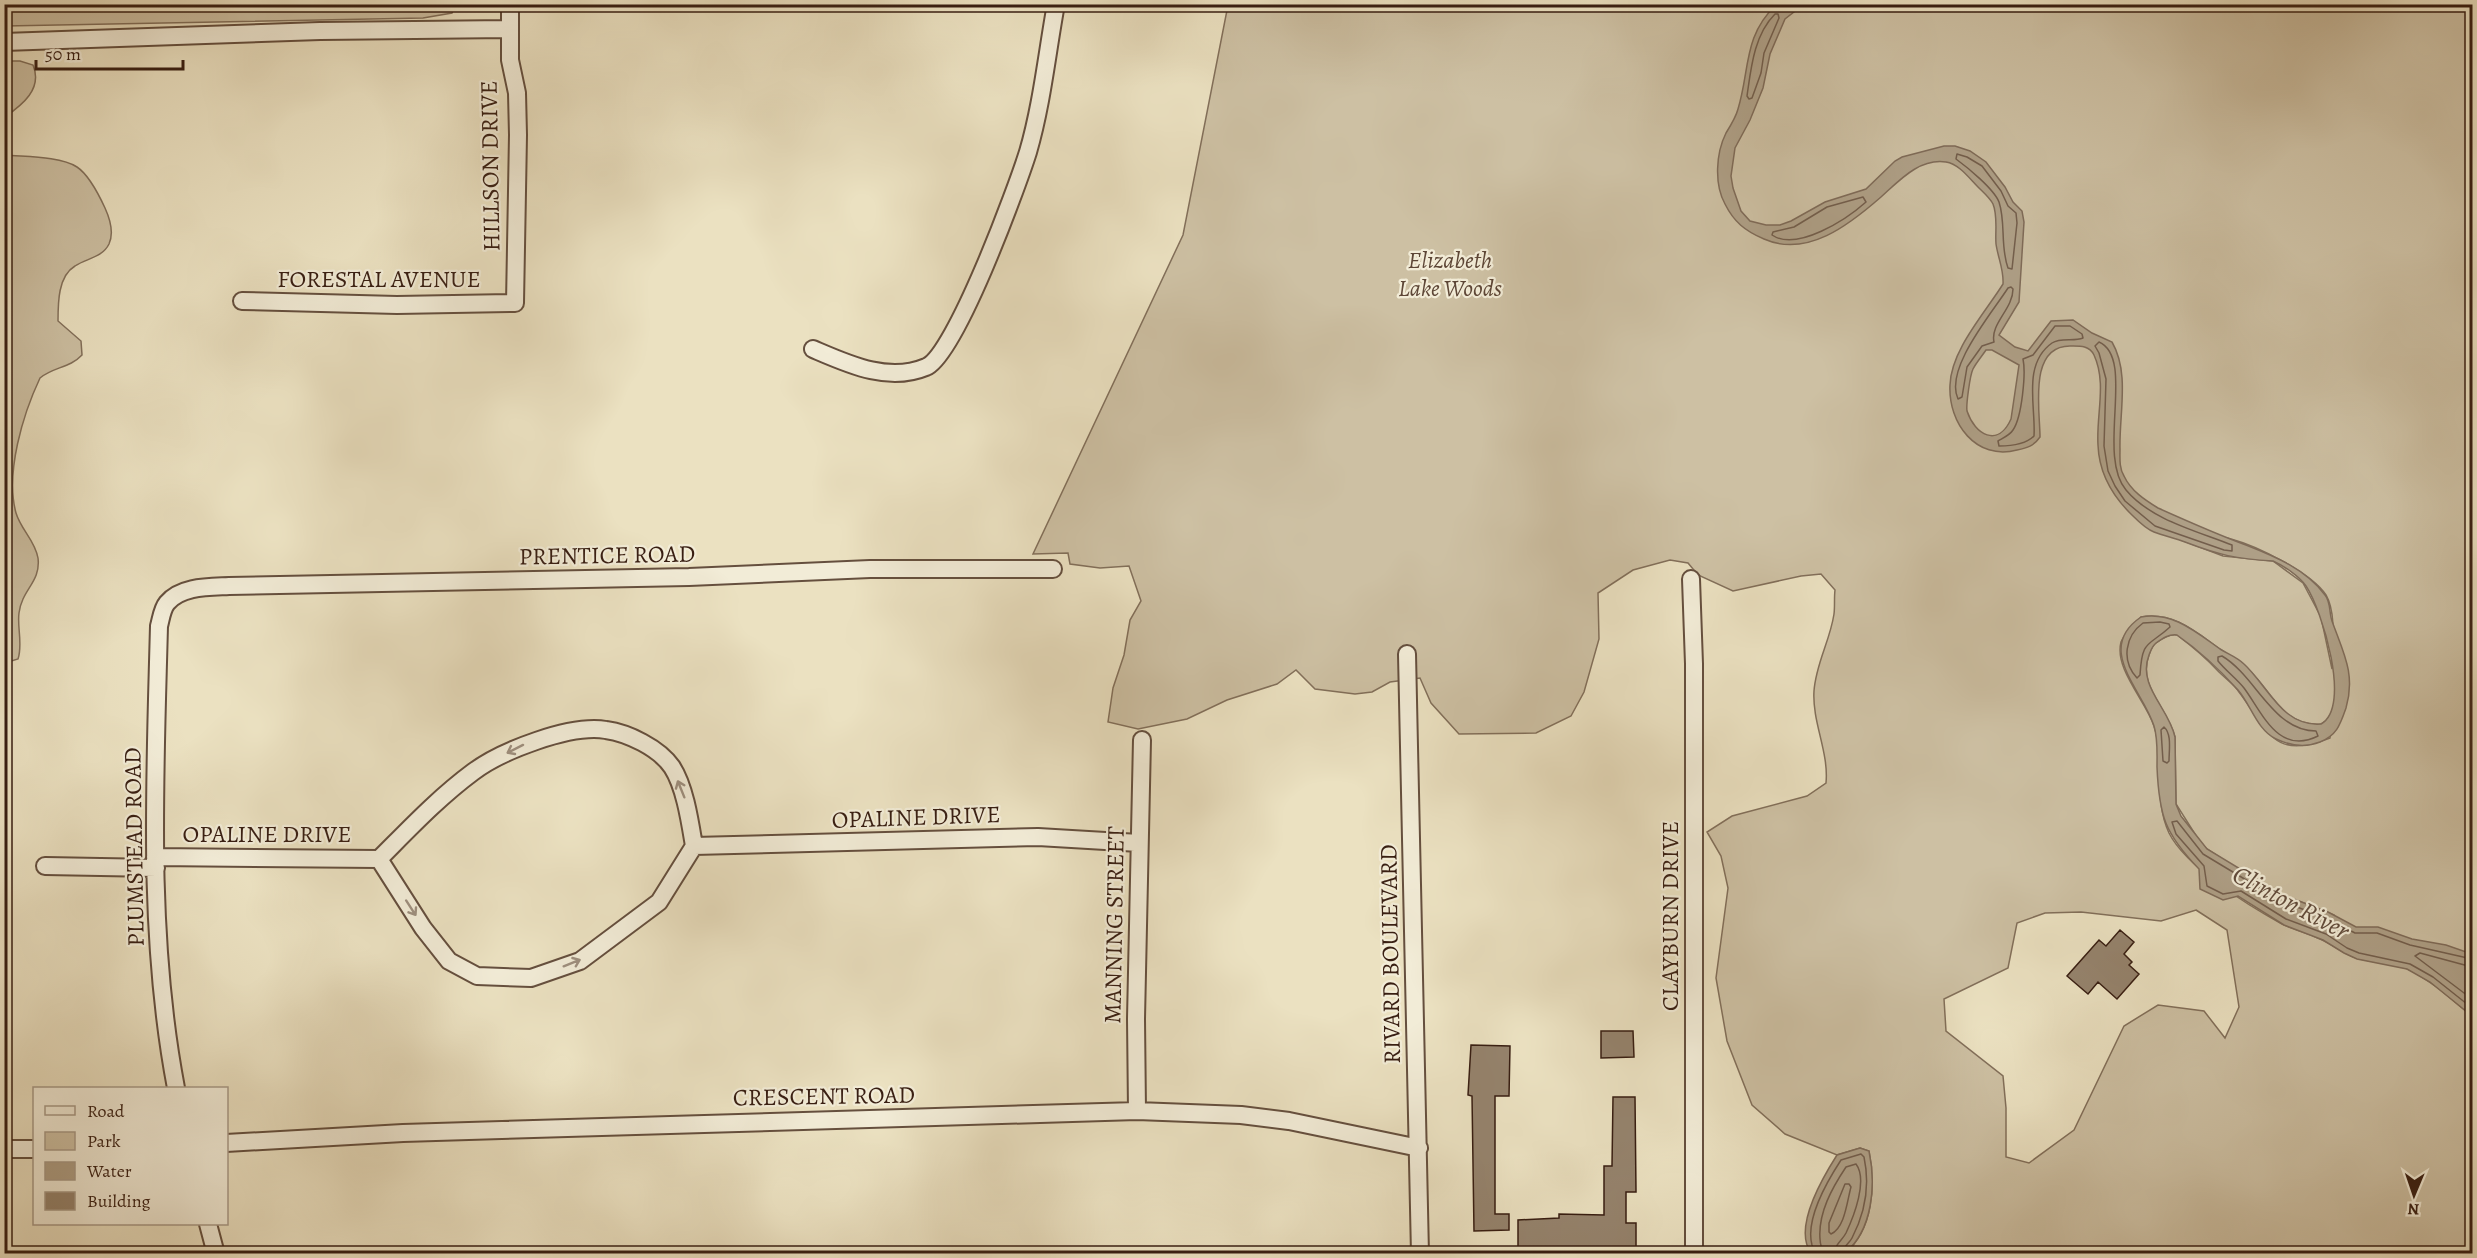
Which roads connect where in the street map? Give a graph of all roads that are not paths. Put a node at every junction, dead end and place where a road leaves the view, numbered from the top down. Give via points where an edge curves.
1 (510, 4) edge
2 (1056, 4) edge
3 (509, 29) junction
4 (4, 42) edge
5 (242, 301) dead end
6 (515, 303) joint
7 (813, 349) dead end
8 (1053, 569) dead end
9 (1691, 579) dead end
10 (166, 604) joint
11 (1407, 654) dead end
12 (1142, 740) dead end
13 (1139, 843) junction
14 (694, 846) junction
15 (379, 859) junction
16 (155, 862) junction
17 (45, 866) dead end
18 (176, 1087) edge
19 (1137, 1111) junction
20 (228, 1143) edge
21 (1419, 1148) junction
22 (4, 1149) edge
23 (33, 1149) edge
24 (208, 1225) edge
25 (216, 1254) edge
26 (1420, 1254) edge
27 (1694, 1254) edge

1 - 3 street, HILLSON DRIVE
2 - 7 street via 1028,150 1001,229 946,349 929,367 912,372 854,367
3 - 4 street
3 - 6 street, HILLSON DRIVE via 518,124
5 - 6 street, FORESTAL AVENUE
8 - 10 street, PRENTICE ROAD via 904,568 678,578 199,587
9 - 27 street, CLAYBURN DRIVE
10 - 16 street, PLUMSTEAD ROAD via 159,626
11 - 21 street, RIVARD BOULEVARD
12 - 13 street, MANNING STREET
13 - 14 street, OPALINE DRIVE via 1038,837
13 - 19 street, MANNING STREET
15 -> 14 street, OPALINE DRIVE via 449,961 477,976 531,978 580,961 659,902
14 -> 15 street, OPALINE DRIVE via 688,807 672,767 648,745 605,730 574,732 524,745 475,770 436,802
15 - 16 street, OPALINE DRIVE
16 - 17 street, OPALINE DRIVE
16 - 18 street, PLUMSTEAD ROAD via 160,973
19 - 20 street, CRESCENT ROAD via 403,1132
19 - 21 street, CRESCENT ROAD via 1289,1121
21 - 26 street, RIVARD BOULEVARD
22 - 23 street
24 - 25 street

